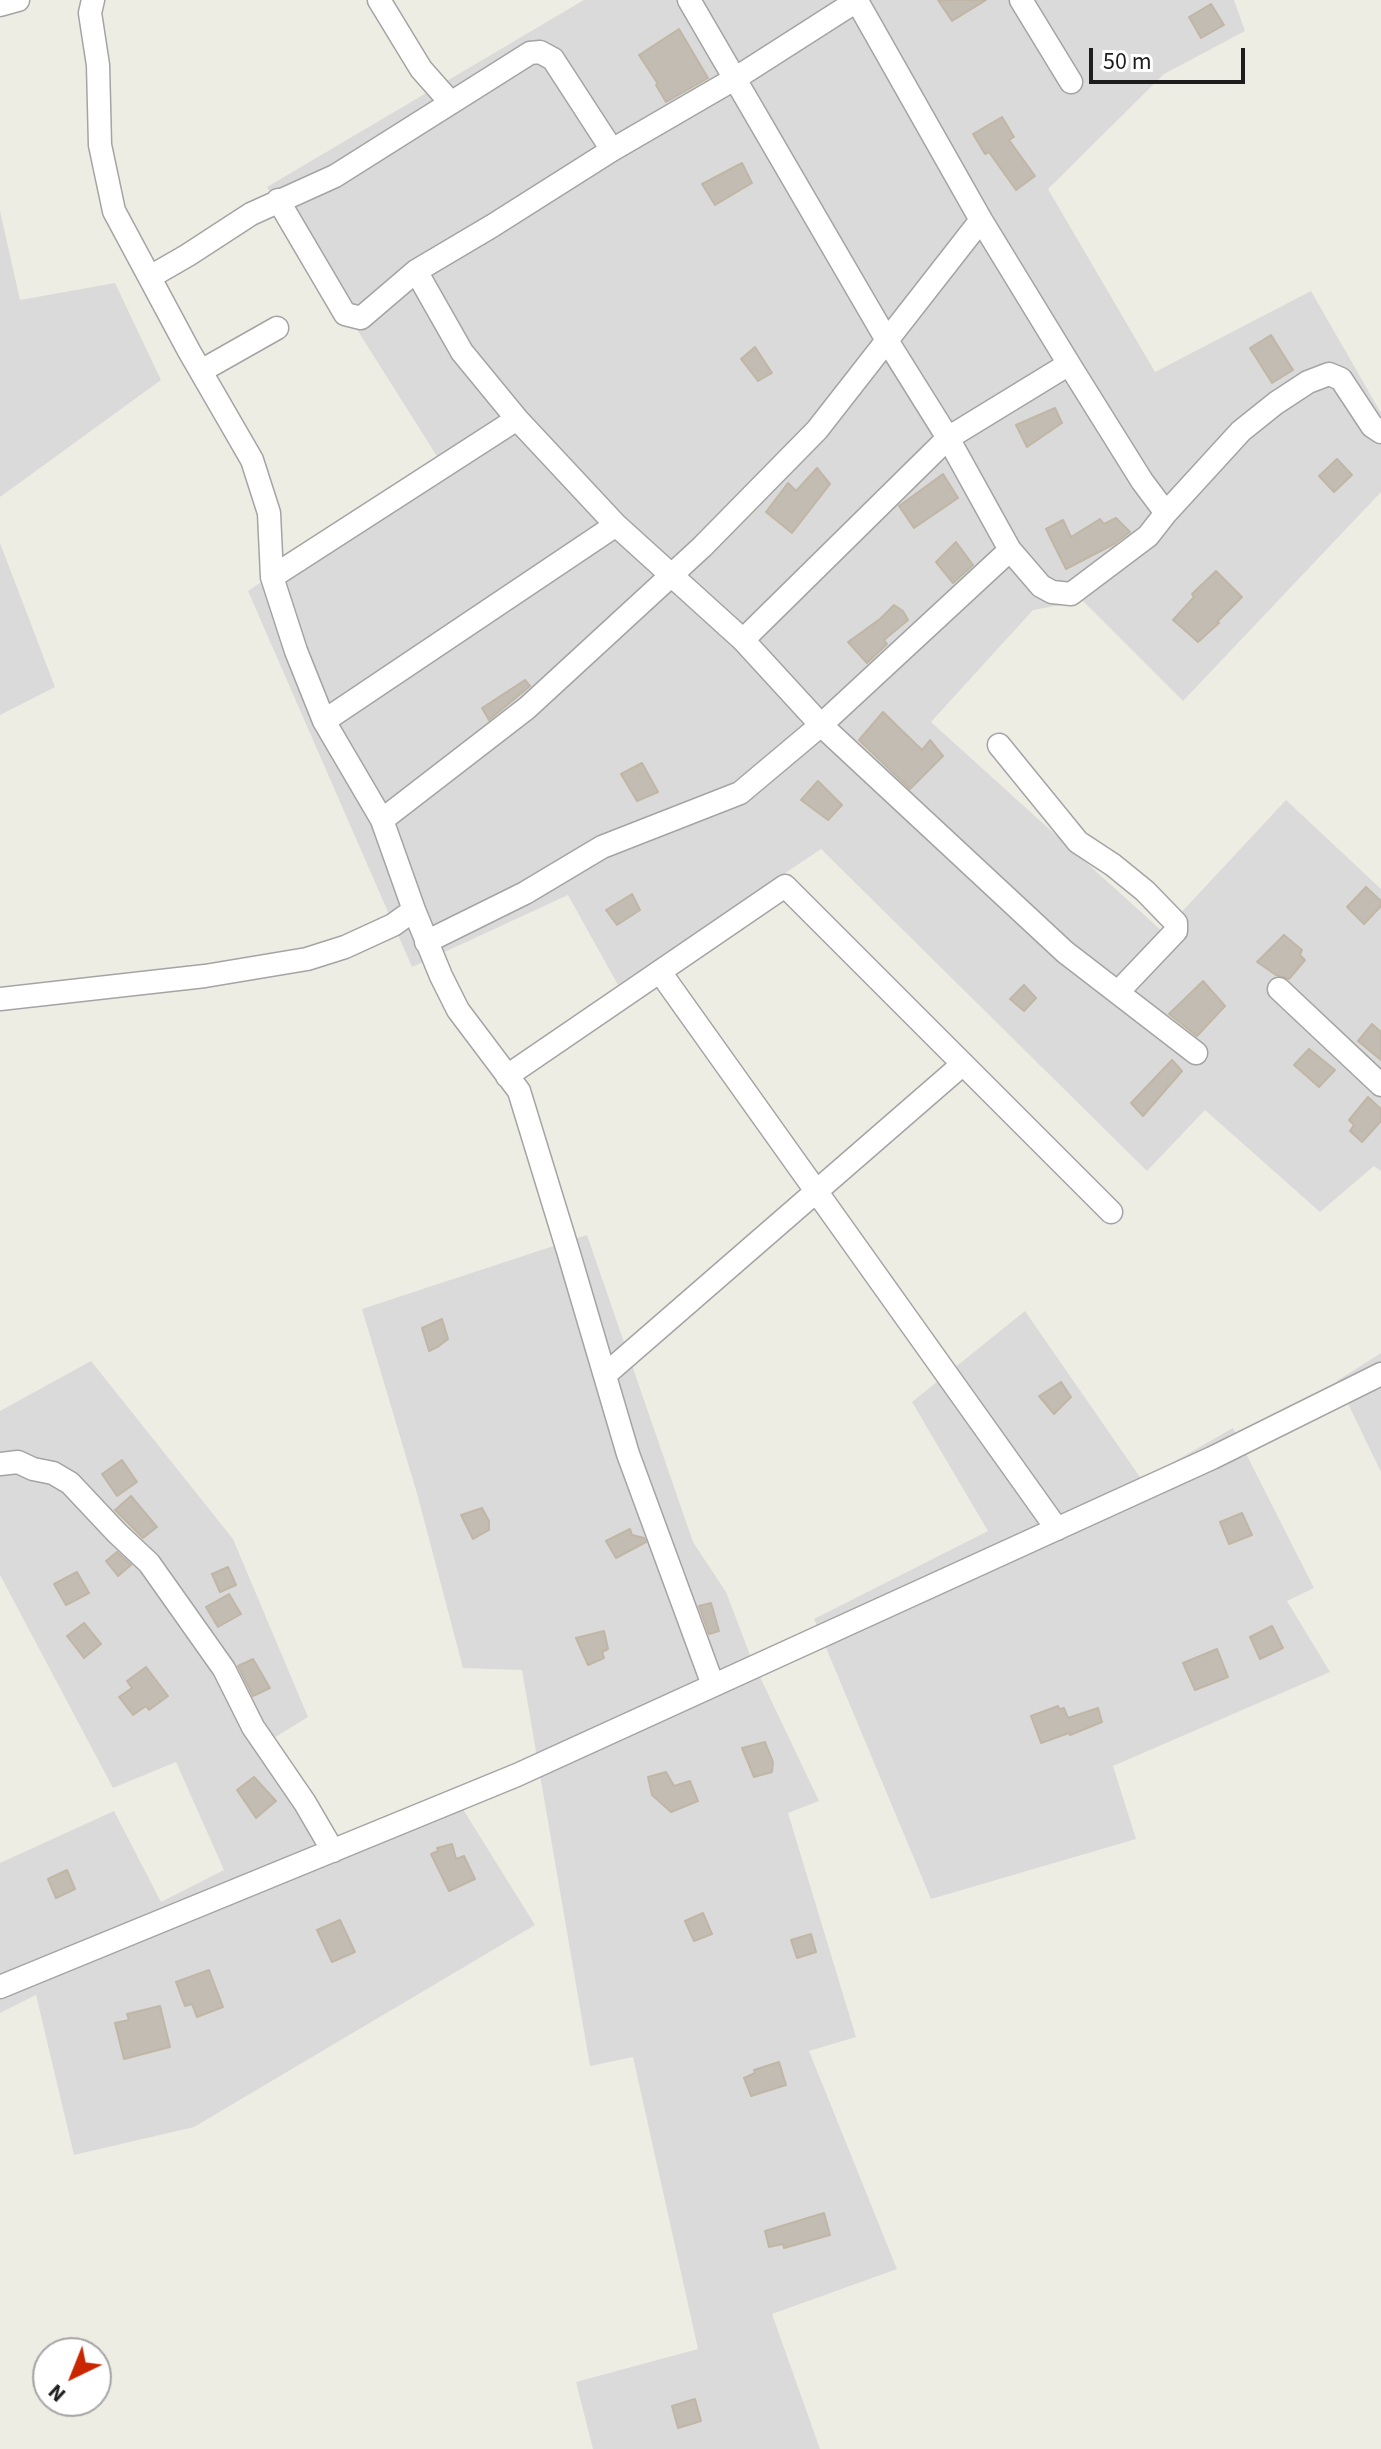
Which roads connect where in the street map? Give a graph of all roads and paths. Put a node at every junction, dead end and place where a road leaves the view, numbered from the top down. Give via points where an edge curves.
1 (18, 0) edge
2 (93, 0) edge
3 (379, 0) edge
4 (689, 0) edge
5 (857, 0) edge
6 (1021, 0) edge
7 (0, 5) edge
8 (736, 78) junction
9 (1071, 82) dead end
10 (451, 103) junction
11 (612, 150) junction
12 (278, 200) junction
13 (981, 220) junction
14 (416, 271) junction
15 (150, 277) junction
16 (277, 328) dead end
17 (888, 342) junction
18 (1069, 364) junction
19 (201, 371) junction
20 (517, 419) junction
21 (1381, 432) edge
22 (948, 438) junction
23 (1166, 513) junction
24 (616, 525) junction
25 (1010, 550) junction
26 (671, 574) junction
27 (272, 577) junction
28 (743, 640) junction
29 (324, 721) junction
30 (821, 725) junction
31 (999, 745) dead end
32 (382, 820) junction
33 (414, 910) junction
34 (426, 942) junction
35 (660, 972) junction
36 (1279, 989) dead end
37 (1118, 992) junction
38 (0, 999) edge
39 (1196, 1053) dead end
40 (963, 1064) junction
41 (507, 1076) junction
42 (1381, 1085) edge
43 (816, 1192) junction
44 (1111, 1212) dead end
45 (606, 1374) junction
46 (1381, 1374) edge
47 (0, 1464) edge
48 (1057, 1529) junction
49 (713, 1685) junction
50 (333, 1851) junction
51 (0, 1987) edge

1 - 7 street
2 - 15 street via 100,145 114,211
3 - 10 street via 421,69
4 - 8 street
5 - 8 street
5 - 13 street
6 - 9 street
8 - 11 street
8 - 17 street
10 - 11 street via 530,53 540,52 553,59
10 - 12 street via 335,176
11 - 14 street
12 - 14 street via 345,314 361,318
12 - 15 street
13 - 17 street
13 - 18 street
14 - 20 street via 462,352
15 - 19 street
16 - 19 street
17 - 22 street
17 - 26 street via 817,430
18 - 22 street
18 - 23 street
19 - 27 street via 252,460 269,513
20 - 24 street
20 - 27 street
21 - 23 street via 1341,379 1329,374 1308,382 1241,431
22 - 25 street
22 - 28 street
23 - 25 street via 1148,536 1071,594 1041,586
24 - 26 street
24 - 29 street
25 - 30 street
26 - 28 street
26 - 32 street via 527,708
27 - 29 street
28 - 30 street
29 - 32 street
30 - 34 street via 740,793 602,847
30 - 37 street via 1065,952
31 - 37 street via 1078,842 1134,882 1176,923 1176,931
32 - 33 street
33 - 34 street
33 - 38 street via 381,931 307,959
34 - 41 street via 458,1010
35 - 40 street via 785,886
35 - 41 street
35 - 43 street
36 - 42 street
37 - 39 street
40 - 43 street
40 - 44 street
41 - 45 street via 519,1091
43 - 45 street
43 - 48 street
45 - 49 street via 628,1454
46 - 48 street
47 - 50 street via 18,1462 70,1483 149,1563 224,1669 253,1727
48 - 49 street
49 - 50 street via 517,1775
50 - 51 street

